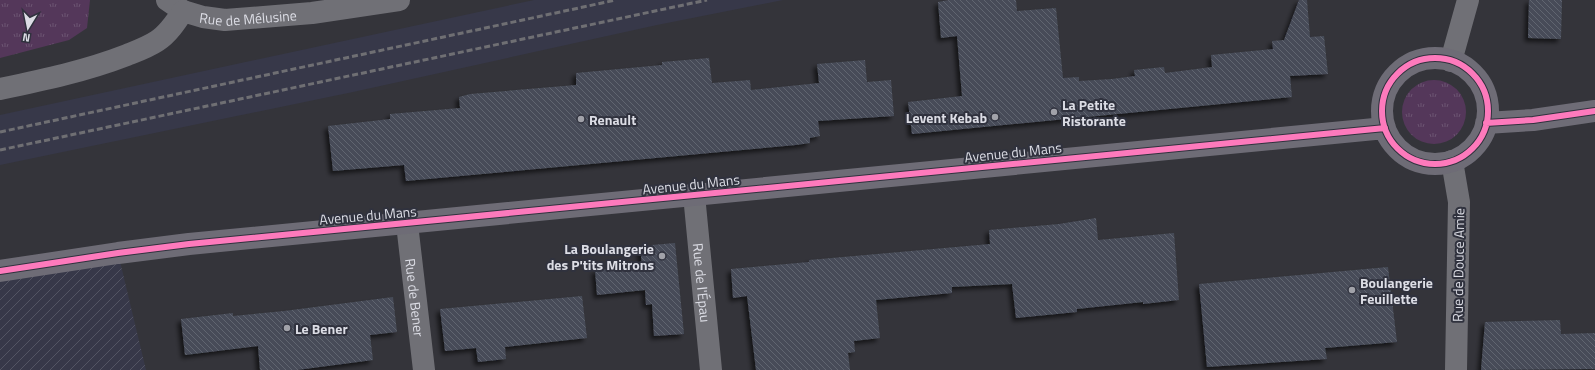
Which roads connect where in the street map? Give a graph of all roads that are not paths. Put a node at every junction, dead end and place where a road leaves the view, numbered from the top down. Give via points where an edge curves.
1 (398, 0) edge
2 (1469, 3) edge
3 (175, 5) edge
4 (1451, 61) junction
5 (0, 89) edge
6 (1595, 112) edge
7 (1486, 123) junction
8 (1384, 128) junction
9 (1452, 161) junction
10 (694, 195) junction
11 (407, 224) junction
12 (0, 271) edge
13 (424, 370) edge
14 (711, 370) edge
15 (1456, 370) edge

1 - 3 street, Rue de Mélusine via 312,13 226,20 203,17
2 - 4 street
3 - 5 street, Rue de Mélusine via 174,24 158,41 110,62
4 - 7 main road via 1469,72 1479,83 1488,110
4 - 8 main road via 1430,59 1414,63 1401,71 1390,82 1384,97 1381,113
6 - 7 main road
7 - 9 main road via 1473,148
8 - 9 main road via 1391,142 1405,156 1422,163
8 - 10 main road, Avenue du Mans
9 - 15 street, Rue de Douce Amie via 1459,202
10 - 11 main road, Avenue du Mans
10 - 14 street, Rue de l'Épau
11 - 12 main road, Avenue du Mans via 181,245
11 - 13 street, Rue de Bener

